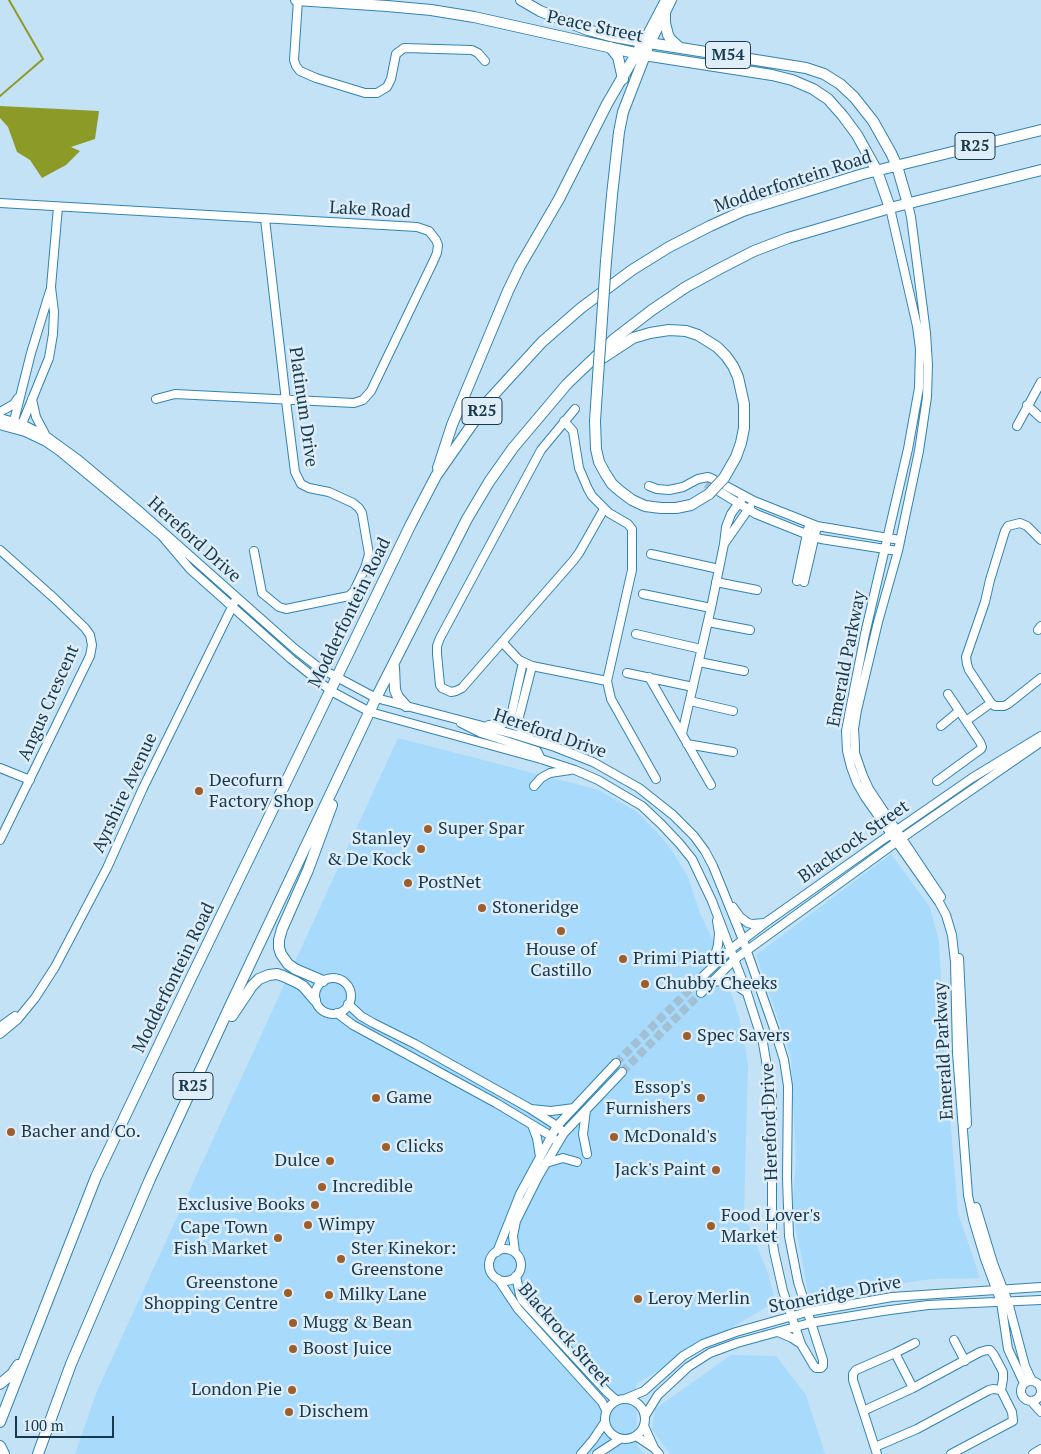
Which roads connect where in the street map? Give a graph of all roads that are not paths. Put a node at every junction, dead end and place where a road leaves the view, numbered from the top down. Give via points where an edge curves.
1 (297, 0) edge
2 (521, 0) edge
3 (665, 0) edge
4 (672, 0) edge
5 (665, 15) junction
6 (647, 43) junction
7 (610, 47) junction
8 (680, 48) junction
9 (641, 54) junction
10 (484, 61) dead end
11 (623, 79) junction
12 (1041, 130) edge
13 (897, 166) junction
14 (1041, 170) edge
15 (877, 171) junction
16 (0, 203) edge
17 (908, 204) junction
18 (58, 207) junction
19 (890, 208) junction
20 (265, 219) junction
21 (52, 287) junction
22 (1041, 382) edge
23 (567, 384) junction
24 (20, 396) junction
25 (32, 399) junction
26 (156, 399) dead end
27 (286, 401) junction
28 (1027, 405) junction
29 (575, 408) dead end
30 (0, 412) edge
31 (0, 418) edge
32 (1041, 418) edge
33 (564, 421) junction
34 (14, 426) edge
35 (1017, 426) dead end
36 (46, 436) junction
37 (436, 476) junction
38 (649, 486) dead end
39 (716, 486) junction
40 (744, 496) junction
41 (754, 501) junction
42 (737, 504) junction
43 (604, 509) junction
44 (748, 510) junction
45 (813, 524) junction
46 (810, 535) junction
47 (888, 538) junction
48 (900, 540) junction
49 (1041, 540) edge
50 (724, 544) junction
51 (886, 549) junction
52 (0, 550) edge
53 (254, 551) dead end
54 (898, 551) junction
55 (651, 554) dead end
56 (719, 569) junction
57 (716, 582) junction
58 (800, 582) dead end
59 (757, 590) dead end
60 (643, 594) dead end
61 (235, 602) junction
62 (711, 608) junction
63 (708, 622) junction
64 (750, 630) dead end
65 (636, 634) dead end
66 (502, 642) junction
67 (701, 649) junction
68 (523, 662) junction
69 (699, 662) junction
70 (394, 664) junction
71 (532, 666) junction
72 (744, 672) dead end
73 (626, 673) dead end
74 (649, 677) junction
75 (337, 678) junction
76 (1041, 678) edge
77 (607, 681) junction
78 (693, 687) junction
79 (331, 691) junction
80 (948, 694) dead end
81 (376, 698) junction
82 (690, 701) junction
83 (992, 703) junction
84 (406, 706) junction
85 (733, 711) dead end
86 (959, 711) junction
87 (370, 712) junction
88 (456, 718) junction
89 (966, 721) junction
90 (479, 724) junction
91 (942, 726) dead end
92 (682, 734) junction
93 (1041, 736) edge
94 (533, 741) junction
95 (1041, 742) edge
96 (688, 744) junction
97 (733, 752) dead end
98 (541, 759) junction
99 (0, 768) edge
100 (574, 770) junction
101 (30, 780) junction
102 (338, 780) junction
103 (656, 780) dead end
104 (937, 781) dead end
105 (711, 785) dead end
106 (534, 786) dead end
107 (894, 832) junction
108 (0, 840) edge
109 (900, 840) junction
110 (719, 881) junction
111 (712, 900) junction
112 (765, 924) junction
113 (743, 940) junction
114 (731, 949) junction
115 (747, 950) junction
116 (734, 959) junction
117 (711, 968) junction
118 (323, 981) junction
119 (711, 982) junction
120 (693, 986) tunnel mouth
121 (747, 993) junction
122 (701, 994) tunnel mouth
123 (35, 998) junction
124 (315, 1000) junction
125 (348, 1004) junction
126 (337, 1013) junction
127 (0, 1027) edge
128 (0, 1034) edge
129 (211, 1048) junction
130 (616, 1063) tunnel mouth
131 (622, 1072) tunnel mouth
132 (529, 1108) junction
133 (574, 1108) junction
134 (586, 1110) junction
135 (532, 1124) junction
136 (557, 1126) junction
137 (564, 1133) junction
138 (551, 1136) junction
139 (558, 1143) junction
140 (586, 1154) dead end
141 (540, 1157) junction
142 (577, 1162) dead end
143 (546, 1163) junction
144 (497, 1252) junction
145 (515, 1252) junction
146 (516, 1276) junction
147 (498, 1279) junction
148 (1041, 1287) edge
149 (1001, 1290) junction
150 (1041, 1300) edge
151 (1005, 1302) junction
152 (46, 1306) junction
153 (807, 1312) junction
154 (792, 1316) junction
155 (810, 1322) junction
156 (795, 1327) junction
157 (778, 1332) junction
158 (954, 1340) dead end
159 (915, 1343) dead end
160 (801, 1344) junction
161 (896, 1353) junction
162 (965, 1361) junction
163 (1034, 1383) edge
164 (0, 1384) edge
165 (913, 1388) junction
166 (1001, 1390) junction
167 (1020, 1391) junction
168 (1040, 1396) edge
169 (627, 1398) junction
170 (616, 1400) junction
171 (1028, 1400) junction
172 (1011, 1402) junction
173 (606, 1410) junction
174 (863, 1411) junction
175 (1041, 1412) edge
176 (645, 1416) junction
177 (0, 1422) edge
178 (605, 1422) junction
179 (644, 1426) junction
180 (636, 1436) junction
181 (620, 1438) junction
182 (0, 1446) edge
183 (1041, 1450) edge
184 (656, 1451) edge
185 (876, 1451) edge
186 (4, 1454) edge
187 (38, 1454) edge
188 (581, 1454) edge
189 (597, 1454) edge
190 (951, 1454) edge
191 (1033, 1454) edge

1 - 7 main road, Peace Street / M54 via 431,10
1 - 10 street via 294,60 300,71 316,78 365,93 377,93 387,87 396,54 404,48 472,50
2 - 6 main road, Peace Street / M54 via 588,30
3 - 6 street
4 - 5 street
5 - 6 street
5 - 8 main road via 668,36
6 - 8 main road, Peace Street / M54
6 - 9 main road
7 - 9 main road, Peace Street / M54
7 - 11 main road via 618,57
8 - 13 main road, Peace Street / M54 via 806,68 824,74 854,97 873,121
9 - 11 main road
9 - 15 main road, Peace Street / M54 via 772,75 812,89 828,99 843,116
9 - 39 main road, bridge via 619,132 612,195 597,391 595,437 599,462 612,484 645,506 676,508 691,505
11 - 37 main road via 508,291 452,425
12 - 13 main road, Modderfontein Road / R25
13 - 15 main road, Modderfontein Road / R25
13 - 17 main road, Peace Street / M54
14 - 17 main road, R25
15 - 19 main road, M54
15 - 37 main road, Modderfontein Road / R25 via 743,212 669,247 632,270 542,342 489,400
16 - 18 street, Lake Road
17 - 19 main road, R25
17 - 48 street, Emerald Parkway via 926,333 928,380 925,420
18 - 20 street, Lake Road
18 - 21 street
19 - 23 main road, R25 via 788,238 711,273 652,310 613,340
19 - 47 street, Emerald Parkway via 917,326 920,369 916,410
20 - 27 street, Platinum Drive
20 - 27 street, Lake Road via 417,227 429,231 438,245 433,262 367,397 358,403
21 - 24 street
21 - 25 street via 52,342
22 - 28 street
23 - 39 main road via 610,352 650,333 686,331 708,340 733,366 744,404 741,443
23 - 70 main road, R25 via 512,448 489,482
24 - 30 street
24 - 34 street
25 - 34 street
25 - 36 street via 36,417
26 - 27 street, Lake Road via 175,394
27 - 53 street, Platinum Drive via 297,478 309,488 329,492 359,508 369,559 350,596 286,609 262,593
28 - 32 street
28 - 35 street
29 - 33 street
31 - 34 street, Hereford Drive
33 - 43 street via 572,431 581,475 592,496
33 - 66 street via 541,450 440,638 437,654 442,688 451,692 462,688
34 - 36 street, Hereford Drive
34 - 61 street, Hereford Drive via 59,451 162,536 190,568
36 - 61 street, Hereford Drive via 136,508
37 - 75 main road, Modderfontein Road / R25
38 - 39 street via 669,490 708,477
39 - 40 street
39 - 42 street
40 - 41 street
40 - 42 street
41 - 44 street
41 - 45 street
42 - 44 street
42 - 50 street via 728,520
43 - 66 street via 579,553
43 - 77 street via 631,526 633,560
44 - 46 street
44 - 50 street
45 - 46 street
45 - 47 street
46 - 51 street
46 - 58 street
47 - 48 street
47 - 51 street, Emerald Parkway
48 - 54 street, Emerald Parkway
49 - 83 street via 1020,523 1008,526 968,648 966,664
50 - 56 street
51 - 54 street
51 - 107 street, Emerald Parkway via 846,731 847,750 857,783
52 - 101 street, Angus Crescent via 85,628 92,645 90,656
54 - 107 street, Emerald Parkway via 854,729 855,753 863,776
55 - 56 street
56 - 57 street
57 - 59 street
57 - 62 street
60 - 62 street
61 - 75 street, Hereford Drive via 318,667
61 - 79 street, Hereford Drive via 292,659
61 - 123 street, Ayrshire Avenue via 106,868 55,967
62 - 63 street
63 - 64 street
63 - 67 street
65 - 67 street
66 - 68 street
67 - 69 street
68 - 71 street
68 - 90 street via 511,716 503,724
69 - 72 street
69 - 78 street
70 - 81 main road, R25
70 - 84 main road via 395,690
71 - 77 street
71 - 94 street via 519,720 521,729
73 - 74 street
74 - 78 street
74 - 92 street
75 - 79 main road, Modderfontein Road / R25
75 - 81 street, Hereford Drive
76 - 83 street via 1004,706
77 - 103 street via 611,699
78 - 82 street
79 - 87 street, Hereford Drive
79 - 152 main road, Modderfontein Road / R25 via 96,1177
80 - 86 street
81 - 84 street, Hereford Drive
81 - 87 main road, R25
82 - 85 street
82 - 92 street
83 - 89 street
84 - 88 street, Hereford Drive
86 - 89 street
86 - 91 street
87 - 98 street, Hereford Drive
87 - 102 main road, R25
88 - 90 street, Hereford Drive
88 - 98 street via 481,733 537,750
89 - 104 street via 982,749
90 - 94 street, Hereford Drive
92 - 96 street
93 - 107 street, Blackrock Street via 972,778
94 - 110 street, Hereford Drive via 593,762 639,788 694,836
95 - 109 street, Blackrock Street
96 - 97 street
96 - 105 street
98 - 100 street, Hereford Drive
99 - 101 street
100 - 106 street via 550,773
100 - 111 street, Hereford Drive via 642,806 680,843
101 - 108 street, Angus Crescent
102 - 118 main road via 328,817 279,940 281,954 288,964
102 - 129 main road, R25
107 - 109 street, Emerald Parkway
107 - 112 street, Blackrock Street
109 - 115 street, Blackrock Street
109 - 149 street, Emerald Parkway via 943,909 952,935 968,1195 985,1259
110 - 112 street via 744,920
110 - 113 street, Hereford Drive
111 - 114 street, Hereford Drive
111 - 117 street via 719,940
112 - 113 street, Blackrock Street
113 - 114 street, Blackrock Street
113 - 115 street, Hereford Drive
114 - 116 street, Hereford Drive
114 - 117 street, Blackrock Street
115 - 116 street, Blackrock Street
115 - 153 street, Hereford Drive via 786,1071 790,1236
116 - 119 street, Blackrock Street
116 - 121 street, Hereford Drive
117 - 120 street, Blackrock Street
118 - 124 street via 317,988
118 - 125 street via 331,978 346,984 350,995
119 - 121 street via 731,982
119 - 122 street, Blackrock Street
121 - 154 street, Hereford Drive via 771,1082 772,1235 777,1267
123 - 127 street, Ayrshire Avenue
123 - 128 street, Ayrshire Avenue
124 - 126 street via 321,1010
124 - 129 main road via 303,986 283,976 268,975 259,979 244,996
125 - 126 street
125 - 132 street via 373,1023
126 - 135 street via 353,1025
129 - 187 main road, R25 via 70,1364
130 - 133 street
131 - 134 street
132 - 133 street via 552,1111
132 - 136 street
133 - 136 street
134 - 137 street
134 - 140 street via 583,1134
135 - 138 street
135 - 141 street
136 - 137 street
136 - 138 street
137 - 139 street
138 - 139 street
138 - 141 street
139 - 143 street
141 - 144 street via 513,1208
142 - 143 street via 563,1158
143 - 145 street via 516,1221 513,1236
144 - 145 street via 503,1249
144 - 147 street via 490,1267
145 - 146 street via 521,1265
146 - 147 street via 508,1280
146 - 170 street, Blackrock Street via 522,1300
147 - 173 street, Blackrock Street via 518,1309
148 - 149 street, Stoneridge Drive
149 - 151 street, Emerald Parkway
149 - 153 street, Stoneridge Drive via 892,1297
150 - 151 street, Stoneridge Drive
151 - 155 street, Stoneridge Drive via 928,1305
151 - 163 street, Emerald Parkway via 1024,1363
151 - 163 street, Emerald Parkway via 1008,1349
152 - 164 main road via 16,1368
152 - 177 main road, Modderfontein Road / R25
153 - 154 street, Stoneridge Drive
153 - 155 street, Hereford Drive
154 - 156 street, Hereford Drive
154 - 169 street, Stoneridge Drive via 703,1344 683,1356 644,1390
155 - 156 street, Stoneridge Drive
155 - 160 street, Hereford Drive via 823,1363 821,1368 814,1366
156 - 157 street, Stoneridge Drive
156 - 160 street, Hereford Drive
157 - 160 street
157 - 176 street, Stoneridge Drive via 729,1346 699,1360 663,1389
158 - 162 street
159 - 161 street
161 - 165 street
161 - 174 street via 854,1372 852,1376
162 - 165 street
162 - 166 street via 984,1350 992,1352 1003,1372
163 - 167 street
163 - 168 street via 1041,1390
165 - 174 street
166 - 172 street
166 - 185 street via 989,1390
167 - 171 street
167 - 172 street
168 - 171 street
169 - 170 street
169 - 176 street via 639,1404
170 - 173 street
171 - 172 street
171 - 175 street
172 - 190 street via 1013,1421
173 - 178 street
174 - 185 street
176 - 179 street
178 - 181 street via 610,1433
178 - 188 street
179 - 180 street
179 - 184 street
180 - 181 street
180 - 184 street
181 - 189 street
182 - 186 main road
183 - 191 street

